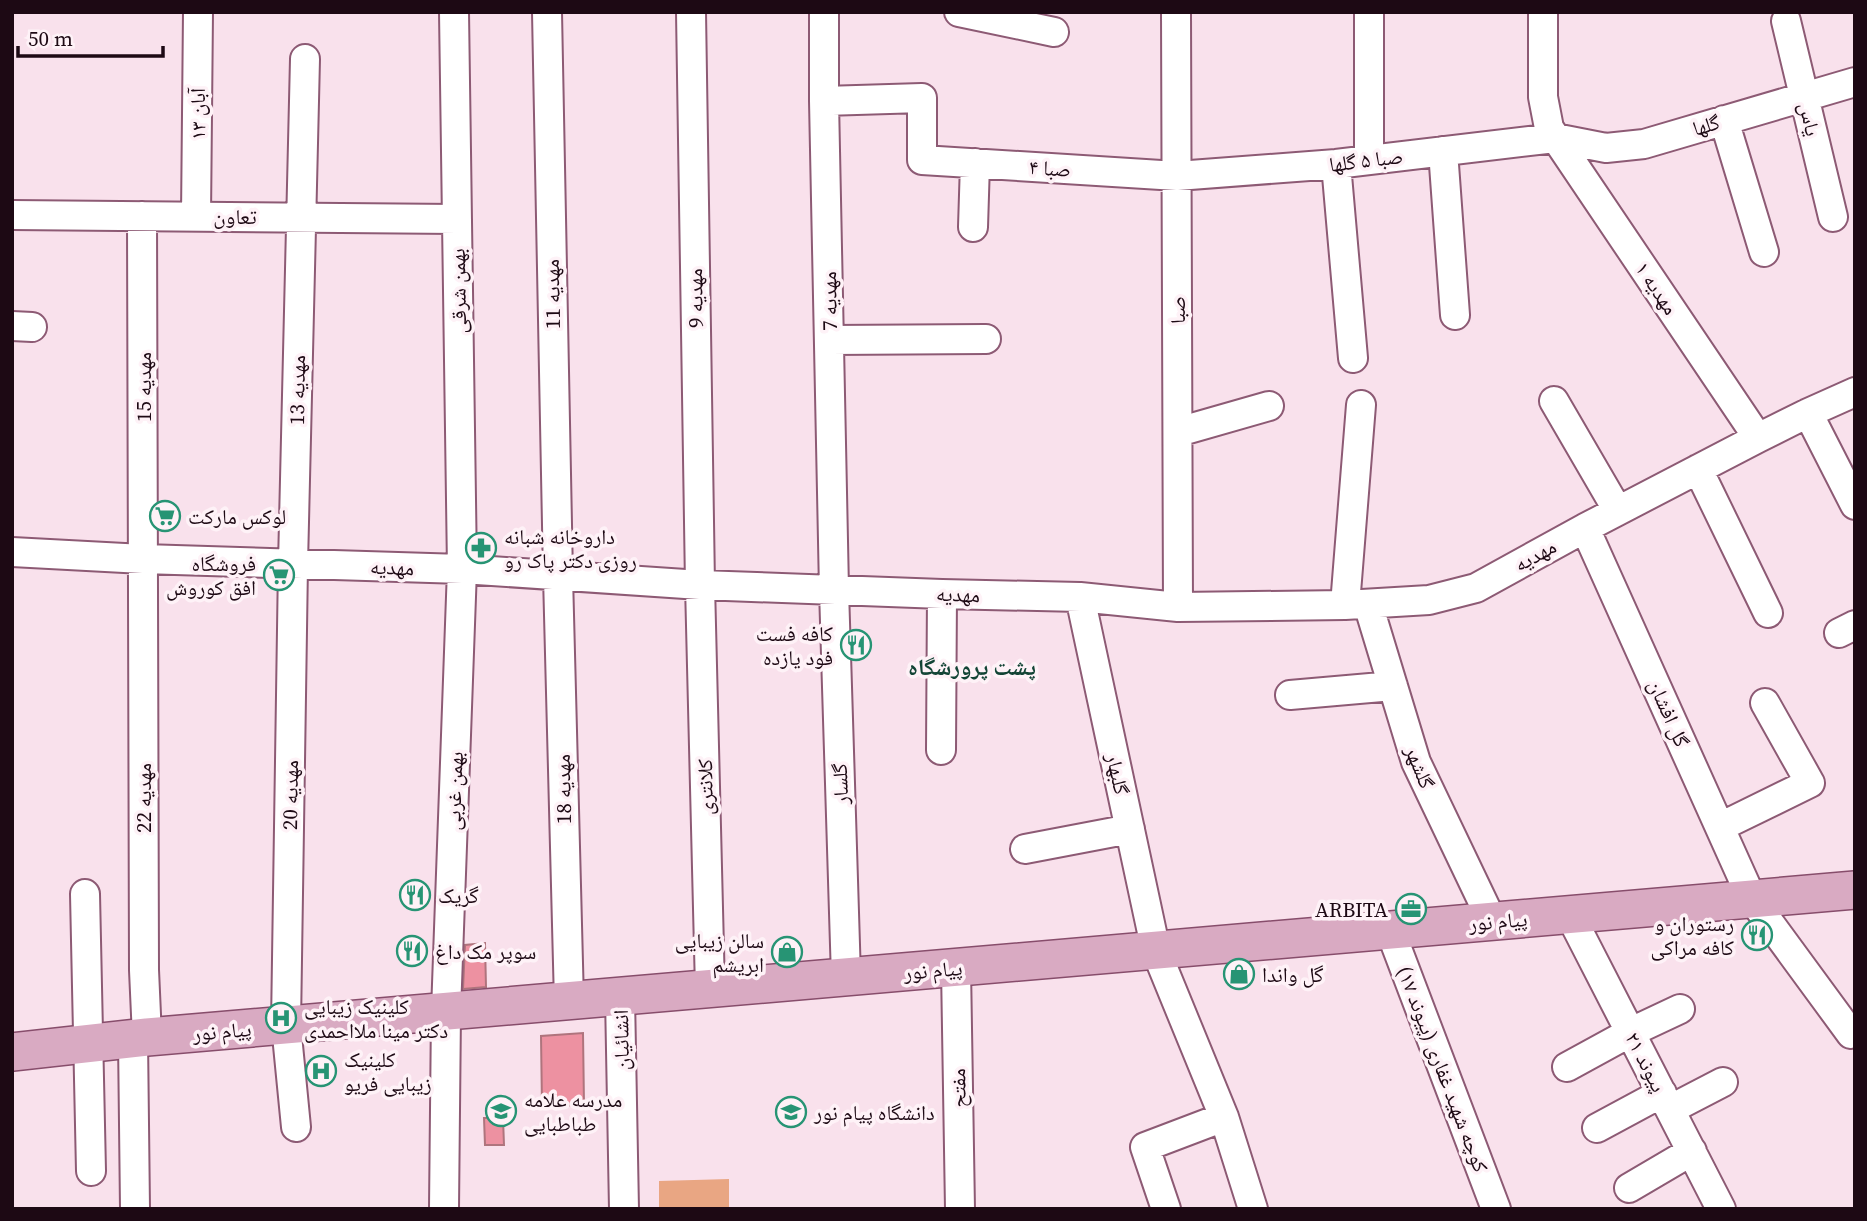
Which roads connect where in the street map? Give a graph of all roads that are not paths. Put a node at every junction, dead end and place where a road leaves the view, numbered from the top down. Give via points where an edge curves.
1 (198, 12) edge
2 (454, 12) edge
3 (547, 12) edge
4 (691, 12) edge
5 (824, 12) edge
6 (959, 12) edge
7 (1176, 12) edge
8 (1369, 12) edge
9 (1543, 12) edge
10 (1786, 21) dead end
11 (1054, 32) dead end
12 (305, 59) dead end
13 (1854, 87) edge
14 (1805, 96) junction
15 (824, 101) junction
16 (1724, 120) junction
17 (1555, 138) junction
18 (1443, 151) junction
19 (1369, 159) junction
20 (975, 163) junction
21 (1336, 164) junction
22 (1177, 176) junction
23 (12, 215) edge
24 (142, 216) junction
25 (196, 216) junction
26 (301, 217) junction
27 (1833, 217) dead end
28 (457, 219) junction
29 (973, 227) dead end
30 (1764, 252) dead end
31 (1455, 315) dead end
32 (986, 339) dead end
33 (830, 340) junction
34 (1353, 358) dead end
35 (1855, 392) edge
36 (1554, 401) dead end
37 (1361, 405) dead end
38 (1269, 406) dead end
39 (1808, 413) junction
40 (1178, 432) junction
41 (1758, 439) junction
42 (1698, 470) junction
43 (1855, 505) edge
44 (1619, 511) junction
45 (1585, 528) junction
46 (12, 552) edge
47 (144, 559) junction
48 (293, 564) junction
49 (462, 569) junction
50 (558, 576) junction
51 (700, 584) junction
52 (834, 590) junction
53 (942, 594) junction
54 (1080, 597) junction
55 (1357, 605) junction
56 (1178, 607) junction
57 (1768, 613) dead end
58 (1393, 686) junction
59 (1290, 695) dead end
60 (1765, 703) dead end
61 (941, 750) dead end
62 (1720, 827) junction
63 (1130, 828) junction
64 (1025, 849) dead end
65 (1855, 890) edge
66 (85, 894) dead end
67 (1752, 899) junction
68 (1570, 915) junction
69 (1492, 921) junction
70 (1390, 930) junction
71 (1156, 951) junction
72 (956, 968) junction
73 (846, 977) junction
74 (710, 989) junction
75 (620, 997) junction
76 (569, 1002) junction
77 (1680, 1009) dead end
78 (446, 1012) junction
79 (286, 1025) junction
80 (1631, 1032) junction
81 (1851, 1034) dead end
82 (140, 1038) junction
83 (87, 1044) junction
84 (12, 1052) edge
85 (1567, 1067) dead end
86 (1723, 1082) dead end
87 (1666, 1101) junction
88 (1224, 1117) junction
89 (296, 1127) dead end
90 (1597, 1128) dead end
91 (1692, 1151) junction
92 (91, 1171) dead end
93 (1629, 1188) dead end
94 (135, 1209) edge
95 (444, 1209) edge
96 (624, 1209) edge
97 (960, 1209) edge
98 (1166, 1209) edge
99 (1253, 1209) edge
100 (1496, 1209) edge
101 (1721, 1209) edge

1 - 25 street, ۱۳ آبان
2 - 28 street, بهمن شرقی
3 - 50 street, مهدیه 11
4 - 51 street, مهدیه 9
5 - 15 street, مهدیه 7
6 - 11 street
7 - 22 street, صبا
8 - 19 street
9 - 17 street, مهدیه ۱ via 1543,97
10 - 14 street, یاس
12 - 26 street, مهدیه 13
13 - 14 street, گلها
14 - 16 street, گلها
14 - 27 street, یاس
15 - 20 street, صبا ۴ via 922,98 922,160
15 - 33 street, مهدیه 7
16 - 17 street, گلها via 1644,144 1606,148
16 - 30 street
17 - 18 street, صبا ۵ گلها
17 - 41 street, مهدیه ۱
18 - 19 street, صبا ۵ گلها
18 - 31 street
19 - 21 street, صبا ۵ گلها
20 - 22 street, صبا ۴
20 - 29 street
21 - 22 street, صبا ۵ گلها
21 - 34 street
22 - 40 street, صبا
23 - 24 street, تعاون
24 - 25 street, تعاون
24 - 47 street, مهدیه 15
25 - 26 street, تعاون
26 - 28 street, تعاون
26 - 48 street, مهدیه 13
28 - 49 street, بهمن شرقی
32 - 33 street
33 - 52 street, مهدیه 7
35 - 39 street, مهدیه
36 - 44 street
37 - 55 street
38 - 40 street
39 - 41 street, مهدیه
39 - 43 street
40 - 56 street, صبا
41 - 42 street, مهدیه
42 - 44 street, مهدیه
42 - 57 street
44 - 45 street, مهدیه
45 - 55 street, مهدیه via 1476,588 1429,600
45 - 62 street, گل افشان
46 - 47 street, مهدیه
47 - 48 street, مهدیه
47 - 82 street, مهدیه 22
48 - 49 street, مهدیه
48 - 79 street, مهدیه 20
49 - 50 street, مهدیه
49 - 78 street, بهمن غربی
50 - 51 street, مهدیه
50 - 76 street, مهدیه 18
51 - 52 street, مهدیه
51 - 74 street, کلانتری
52 - 53 street, مهدیه
52 - 73 street, گلسار
53 - 54 street, مهدیه
53 - 61 street
54 - 56 street, مهدیه
54 - 63 street, گلبهار
55 - 56 street, مهدیه
55 - 58 street, گلشهر
58 - 59 street
58 - 69 street, گلشهر via 1416,762
60 - 62 street via 1811,783
62 - 67 street, گل افشان
63 - 64 street
63 - 71 street, گلبهار
65 - 67 main road, پیام نور
66 - 83 street
67 - 68 main road, پیام نور
67 - 81 street, گل افشان
68 - 69 main road, پیام نور
68 - 80 street, پیوند ۲۱
69 - 70 main road, پیام نور
70 - 71 main road, پیام نور
70 - 100 street, کوچه شهید غفاری (پیوند ۱۷)
71 - 72 main road, پیام نور
71 - 88 street, گلبهار
72 - 73 main road, پیام نور
72 - 97 street, مفتح
73 - 74 main road, پیام نور
74 - 75 main road, پیام نور
75 - 76 main road, پیام نور
75 - 96 street, انشائیان
76 - 78 main road, پیام نور
77 - 80 street
78 - 79 main road, پیام نور
78 - 95 street, بهمن غربی
79 - 82 main road, پیام نور
79 - 89 street, مهدیه 20
80 - 85 street
80 - 87 street, پیوند ۲۱
82 - 83 main road, پیام نور
82 - 94 street, مهدیه 22
83 - 84 main road, پیام نور
83 - 92 street
86 - 87 street
87 - 90 street
87 - 91 street, پیوند ۲۱
88 - 98 street via 1145,1147
88 - 99 street, گلبهار
91 - 93 street
91 - 101 street, پیوند ۲۱

